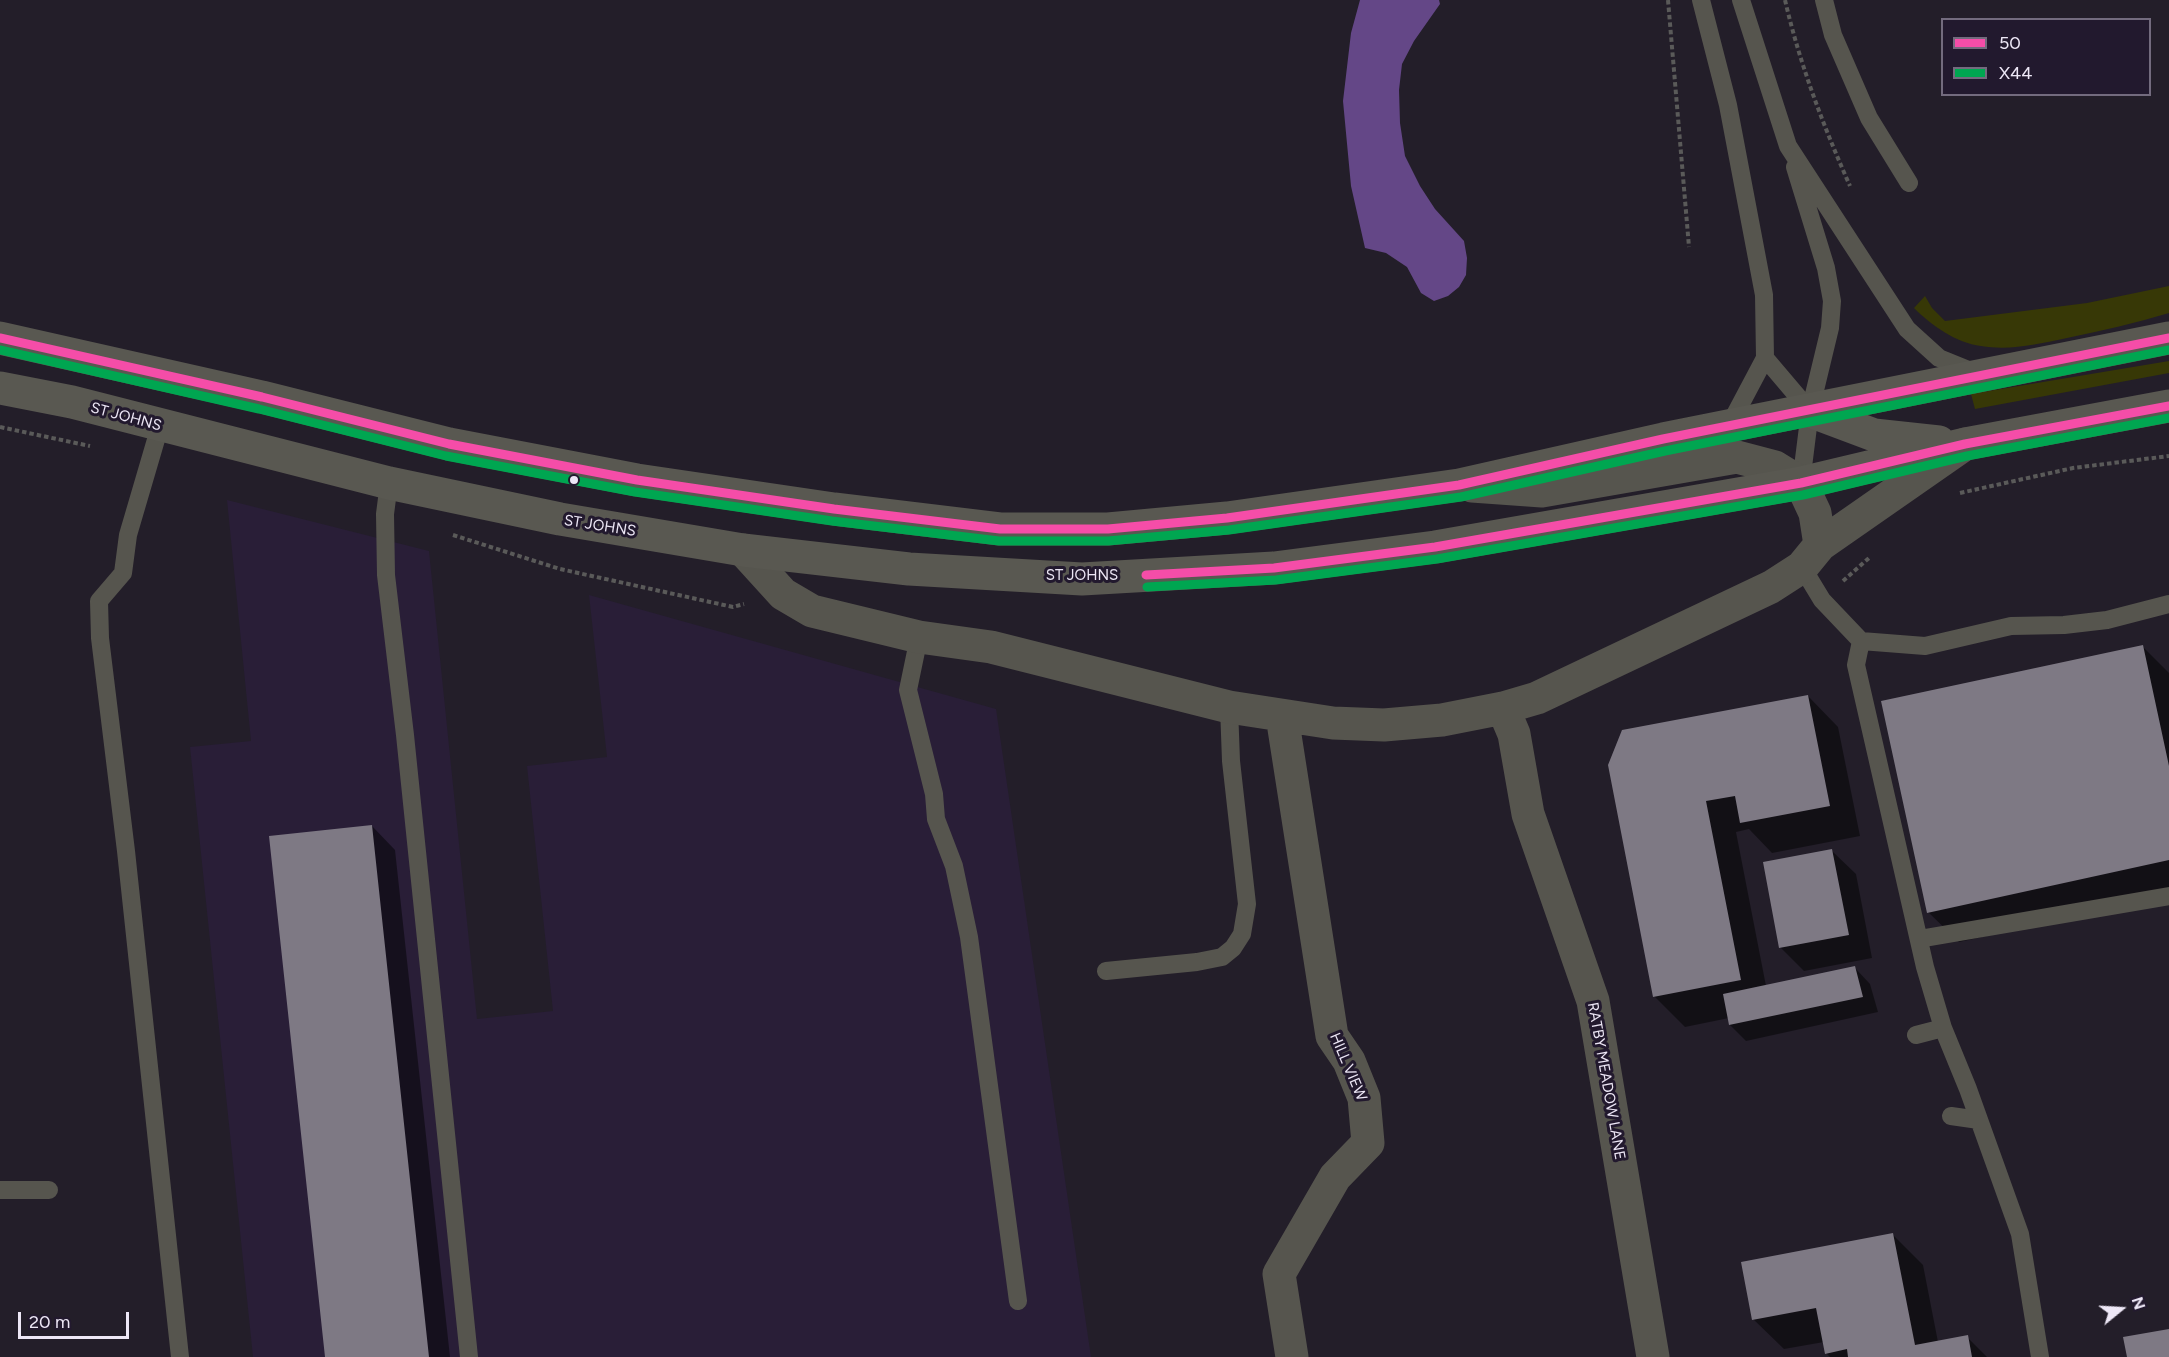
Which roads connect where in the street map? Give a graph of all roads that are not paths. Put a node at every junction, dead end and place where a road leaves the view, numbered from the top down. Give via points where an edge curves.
1 (1701, 0) edge
2 (1741, 0) edge
3 (1824, 0) edge
4 (1788, 146) junction
5 (1909, 183) dead end
6 (0, 338) edge
7 (2169, 338) edge
8 (1765, 358) junction
9 (1981, 375) junction
10 (0, 388) edge
11 (2169, 406) edge
12 (1810, 411) junction
13 (160, 426) junction
14 (1729, 426) junction
15 (1965, 444) junction
16 (389, 483) junction
17 (1801, 483) junction
18 (1459, 485) junction
19 (742, 550) junction
20 (1811, 556) junction
21 (2169, 604) edge
22 (919, 637) junction
23 (1861, 641) junction
24 (1229, 707) junction
25 (1503, 708) junction
26 (1282, 716) junction
27 (2169, 896) edge
28 (1919, 939) junction
29 (1106, 970) dead end
30 (1943, 1028) junction
31 (1916, 1035) dead end
32 (1952, 1116) dead end
33 (1979, 1120) junction
34 (0, 1190) edge
35 (49, 1190) dead end
36 (1018, 1301) dead end
37 (180, 1357) edge
38 (469, 1357) edge
39 (1292, 1357) edge
40 (1653, 1357) edge
41 (2040, 1357) edge

1 - 8 lane via 1728,105 1764,295
2 - 4 lane
3 - 5 lane via 1833,35 1869,118
4 - 9 lane via 1908,329 1939,357
4 - 12 lane via 1826,268 1832,301 1830,328
6 - 18 main road via 449,444 637,480 1000,529 1108,530 1227,518
7 - 9 main road
8 - 12 lane
8 - 14 lane
9 - 12 main road
10 - 13 main road, ST JOHNS via 72,402
11 - 15 main road, ST JOHNS
12 - 14 main road
12 - 15 main road via 1874,435
12 - 17 lane
13 - 16 main road, ST JOHNS
13 - 37 lane via 128,535 123,573 99,602 99,611
14 - 18 main road
15 - 17 main road, ST JOHNS
15 - 20 street
16 - 19 main road, ST JOHNS via 560,519
16 - 38 lane via 386,575
17 - 18 street via 1775,467 1737,458 1542,491
17 - 19 main road, ST JOHNS via 1435,547 1262,568 1082,579 909,569
17 - 20 street via 1815,513
19 - 22 street via 783,594 812,611
20 - 23 lane via 1822,600
20 - 25 street via 1771,586 1547,693
21 - 23 lane via 2107,620 2064,626 2011,626 1925,646
22 - 24 street via 991,647
22 - 36 lane via 908,690 934,794 936,819 954,866 969,938
23 - 28 lane via 1856,665
24 - 26 street
24 - 29 lane via 1247,904 1242,934 1222,957
25 - 26 street via 1442,720 1384,725
25 - 40 street, RATBY MEADOW LANE via 1514,734 1528,814 1593,1001
26 - 39 street, HILL VIEW via 1332,1036 1349,1061 1364,1098 1368,1143 1335,1177 1279,1274
27 - 28 lane
28 - 30 lane
30 - 31 lane
30 - 33 lane
32 - 33 lane
33 - 41 lane via 2020,1234
34 - 35 lane

